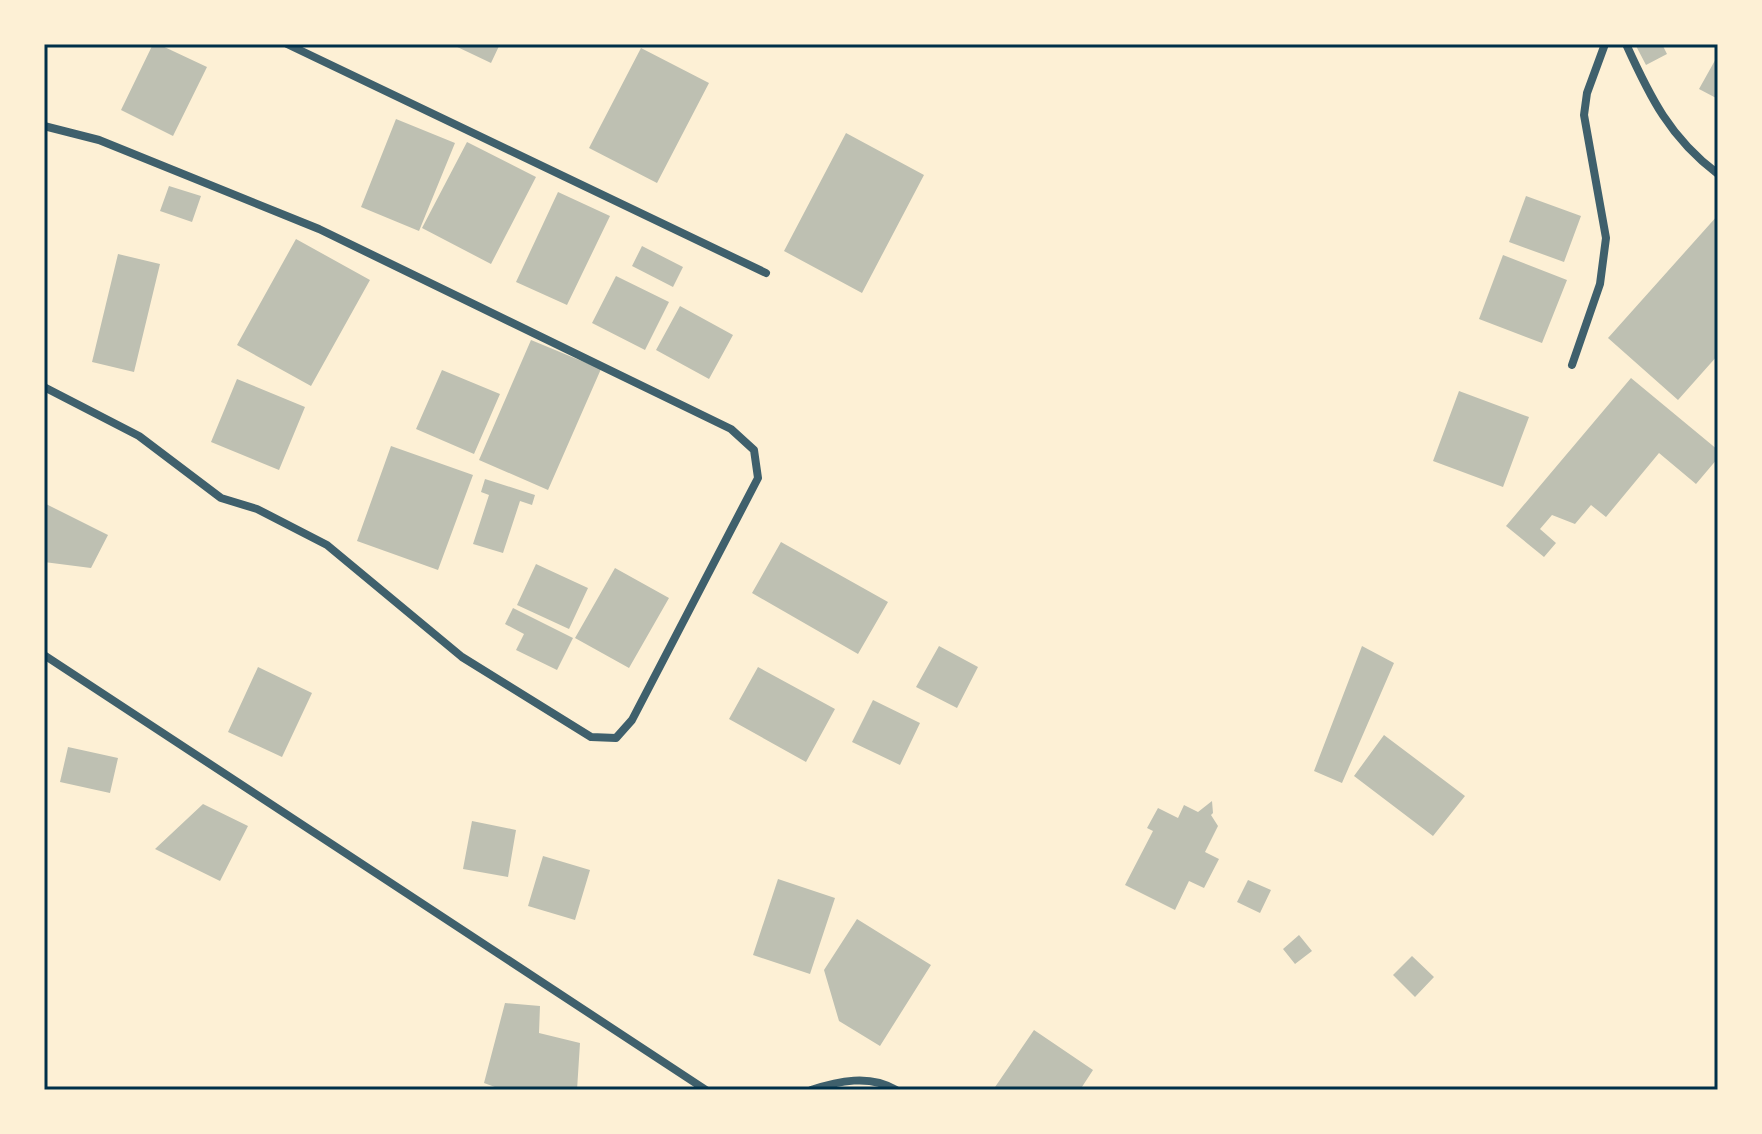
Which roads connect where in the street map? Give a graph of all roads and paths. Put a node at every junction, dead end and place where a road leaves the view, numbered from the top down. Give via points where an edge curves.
1 (287, 44) edge
2 (1605, 44) edge
3 (1626, 44) edge
4 (44, 126) edge
5 (1718, 174) edge
6 (766, 273) dead end
7 (1572, 365) dead end
8 (44, 387) edge
9 (44, 655) edge
10 (706, 1090) edge
11 (811, 1090) edge
12 (896, 1090) edge

1 - 6 street
2 - 7 street via 1584,115 1606,238 1600,284
3 - 5 street via 1676,137
4 - 8 street via 99,140 319,229 731,429 754,450 758,478 632,720 616,738 591,737 462,657 327,545 257,509 221,498 139,436
9 - 10 street
11 - 12 street via 843,1080 886,1084

